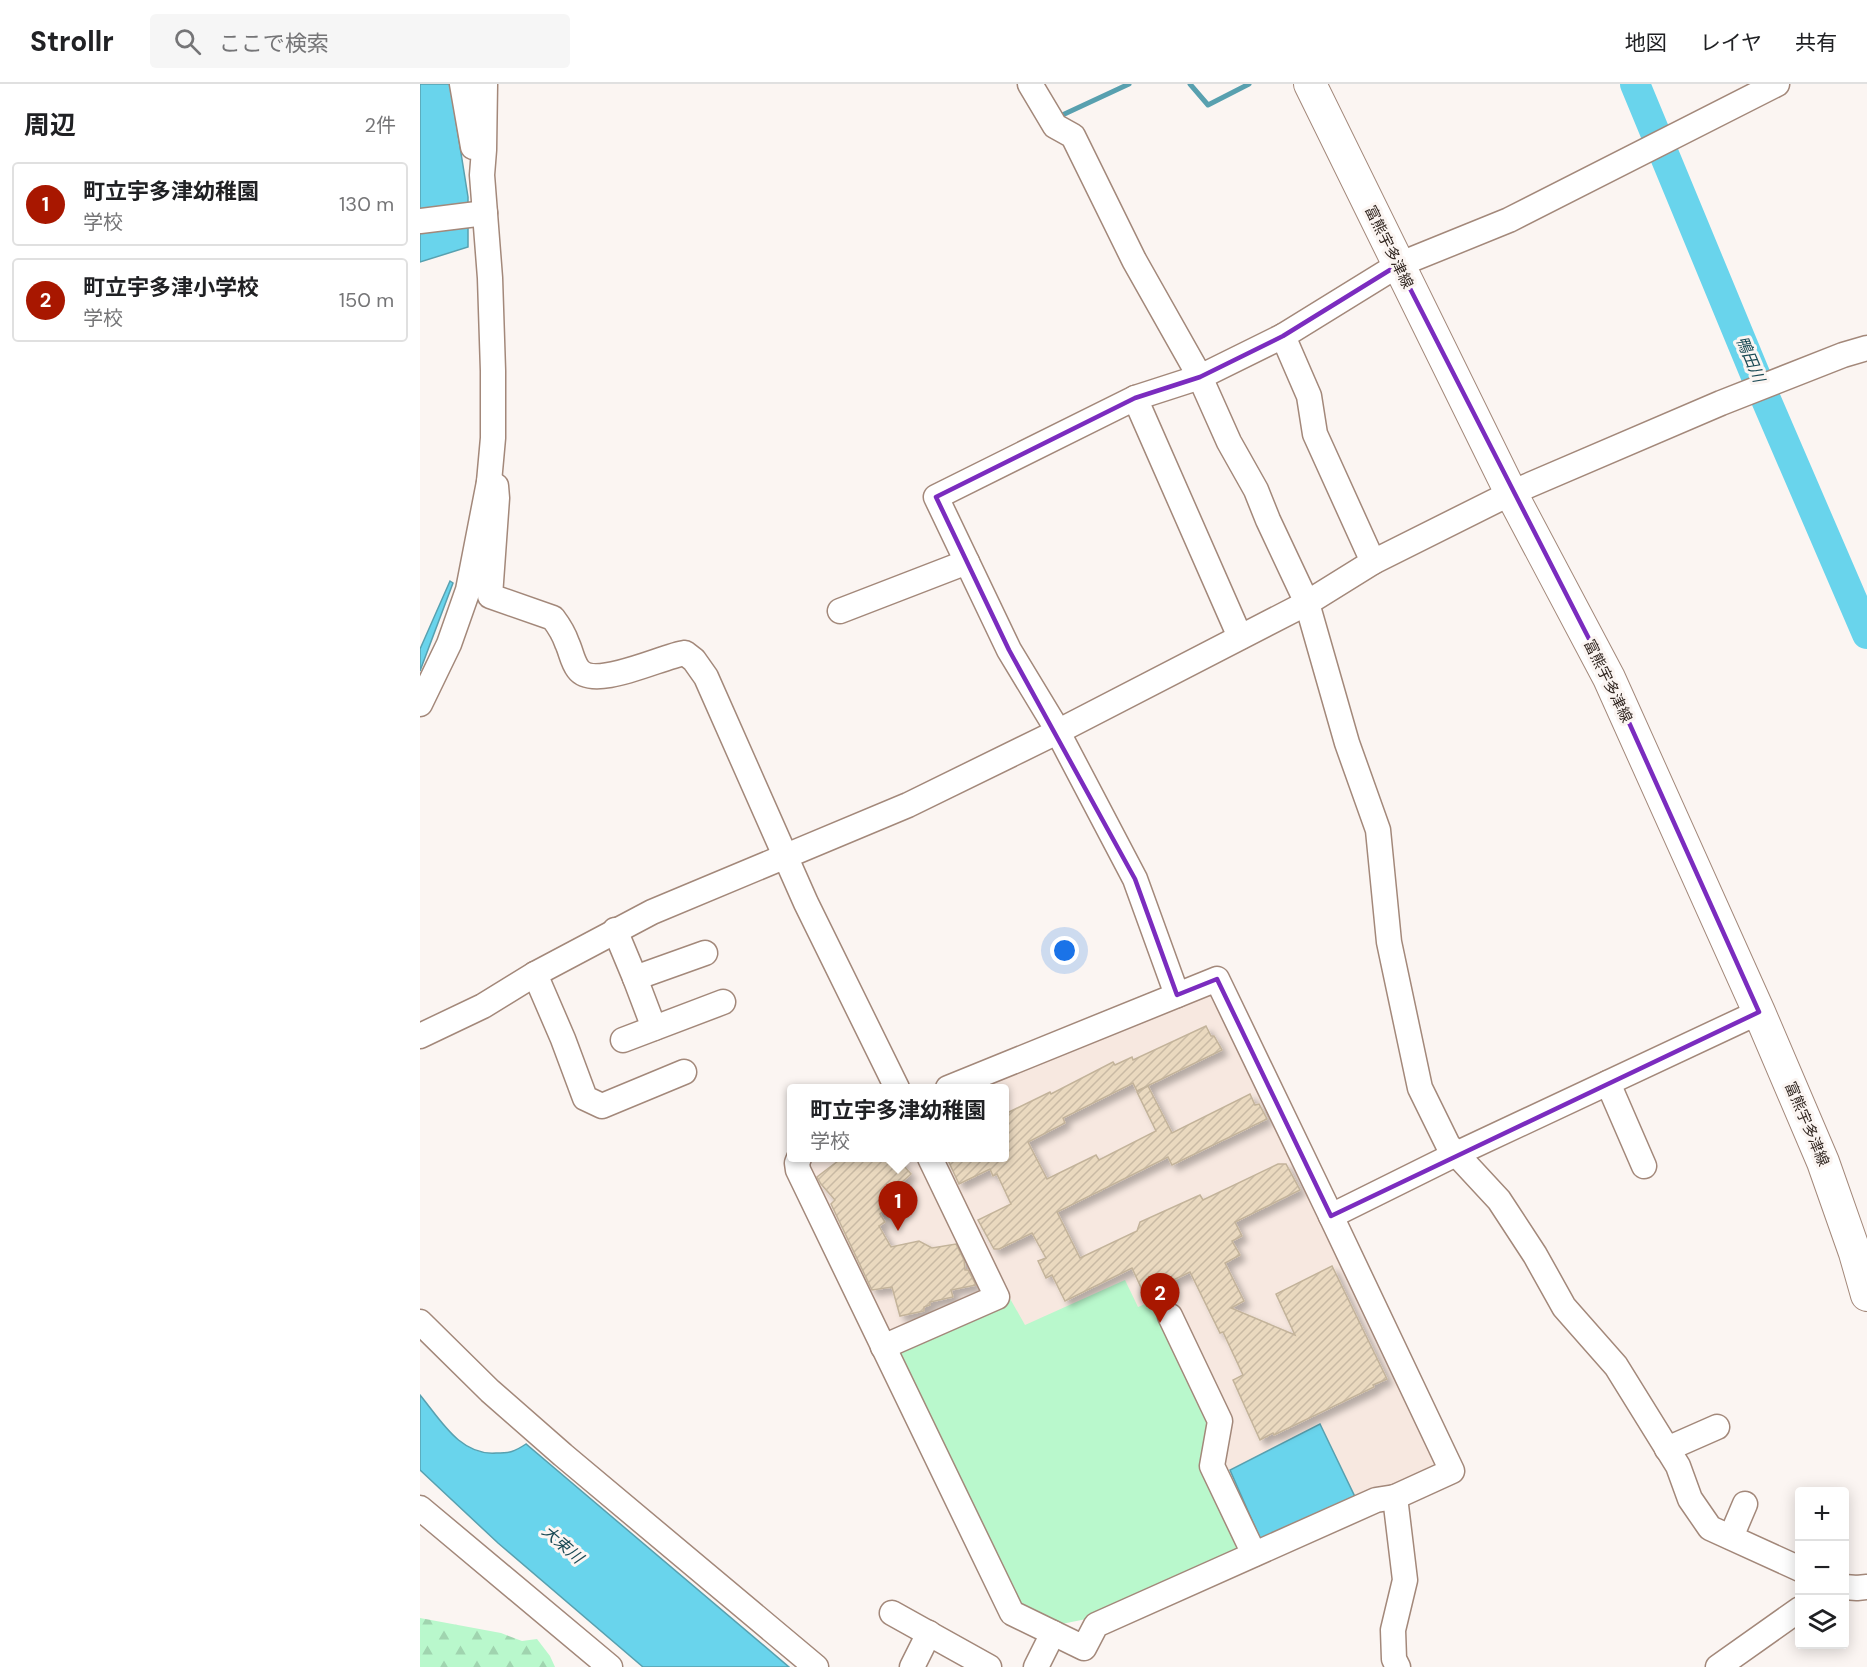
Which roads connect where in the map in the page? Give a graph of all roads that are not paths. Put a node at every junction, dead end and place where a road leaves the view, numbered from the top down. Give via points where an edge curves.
1 (462, 84) edge
2 (485, 84) edge
3 (1030, 84) edge
4 (1310, 84) edge
5 (1777, 84) edge
6 (482, 175) junction
7 (481, 214) junction
8 (420, 221) edge
9 (1398, 265) junction
10 (1283, 336) junction
11 (1867, 348) edge
12 (1200, 377) junction
13 (1135, 398) junction
14 (489, 482) junction
15 (1511, 493) junction
16 (967, 562) junction
17 (1373, 562) junction
18 (1306, 603) junction
19 (840, 611) dead end
20 (1240, 637) junction
21 (420, 704) edge
22 (1057, 732) junction
23 (785, 856) junction
24 (615, 930) junction
25 (705, 953) dead end
26 (535, 974) junction
27 (635, 978) junction
28 (1177, 995) junction
29 (723, 1002) dead end
30 (1759, 1012) junction
31 (654, 1028) junction
32 (420, 1036) edge
33 (623, 1040) dead end
34 (684, 1072) dead end
35 (1608, 1083) junction
36 (895, 1084) edge
37 (960, 1084) edge
38 (1456, 1154) junction
39 (797, 1162) edge
40 (932, 1162) edge
41 (1644, 1166) dead end
42 (1331, 1216) junction
43 (1867, 1295) edge
44 (1170, 1316) dead end
45 (420, 1322) edge
46 (883, 1347) junction
47 (1717, 1427) dead end
48 (1667, 1449) junction
49 (1395, 1497) junction
50 (1745, 1504) dead end
51 (420, 1508) edge
52 (1731, 1537) junction
53 (1254, 1554) junction
54 (1795, 1567) edge
55 (1849, 1587) edge
56 (1867, 1587) edge
57 (892, 1612) dead end
58 (1795, 1613) edge
59 (929, 1633) junction
60 (1053, 1633) junction
61 (610, 1667) edge
62 (816, 1667) edge
63 (912, 1667) edge
64 (989, 1667) edge
65 (1036, 1667) edge
66 (1398, 1667) edge
67 (1718, 1667) edge

1 - 6 street
2 - 6 street
3 - 12 street via 1055,126 1073,136 1134,260
4 - 9 main road, 富熊宇多津線
5 - 9 street via 1509,220
6 - 7 street
7 - 8 street
7 - 14 street via 490,278 493,371
9 - 10 street
9 - 15 main road, 富熊宇多津線
10 - 12 street
10 - 17 street via 1309,396 1315,434
11 - 15 street via 1721,403
12 - 13 street
12 - 18 street via 1229,442 1257,490
13 - 16 street via 936,497
13 - 20 street
14 - 21 street via 468,590 449,645
14 - 23 street via 496,486 497,498 490,596 554,618 576,666 591,677 630,671 685,653 694,660 706,677
15 - 17 street
15 - 30 main road, 富熊宇多津線 via 1609,678
16 - 19 street
16 - 22 street via 1009,650
17 - 18 street
18 - 20 street
18 - 38 street via 1347,743 1378,830 1389,942 1420,1088
20 - 22 street
22 - 23 street via 908,805
22 - 28 street via 1136,879
23 - 24 street
23 - 36 street
24 - 26 street
24 - 27 street
25 - 27 street
26 - 32 street via 483,1006
26 - 34 street via 585,1098 602,1106
27 - 31 street
28 - 37 street
28 - 42 street via 1217,979
29 - 31 street
30 - 35 street
30 - 43 main road, 富熊宇多津線 via 1823,1162
31 - 33 street
35 - 38 street
35 - 41 street
38 - 42 street
38 - 48 street via 1499,1200 1564,1307 1616,1366
39 - 46 street
40 - 46 street via 997,1297
42 - 49 street via 1452,1471
44 - 53 street via 1220,1421 1212,1466
45 - 62 street via 490,1391
46 - 60 street via 1012,1613
47 - 48 street
48 - 52 street via 1690,1499 1710,1528
49 - 53 street via 1376,1500
49 - 66 street via 1405,1580 1393,1630
50 - 52 street
51 - 61 street
52 - 54 street
53 - 60 street via 1096,1625 1084,1648
55 - 56 street
57 - 59 street
58 - 67 street
59 - 63 street
59 - 64 street
60 - 65 street

